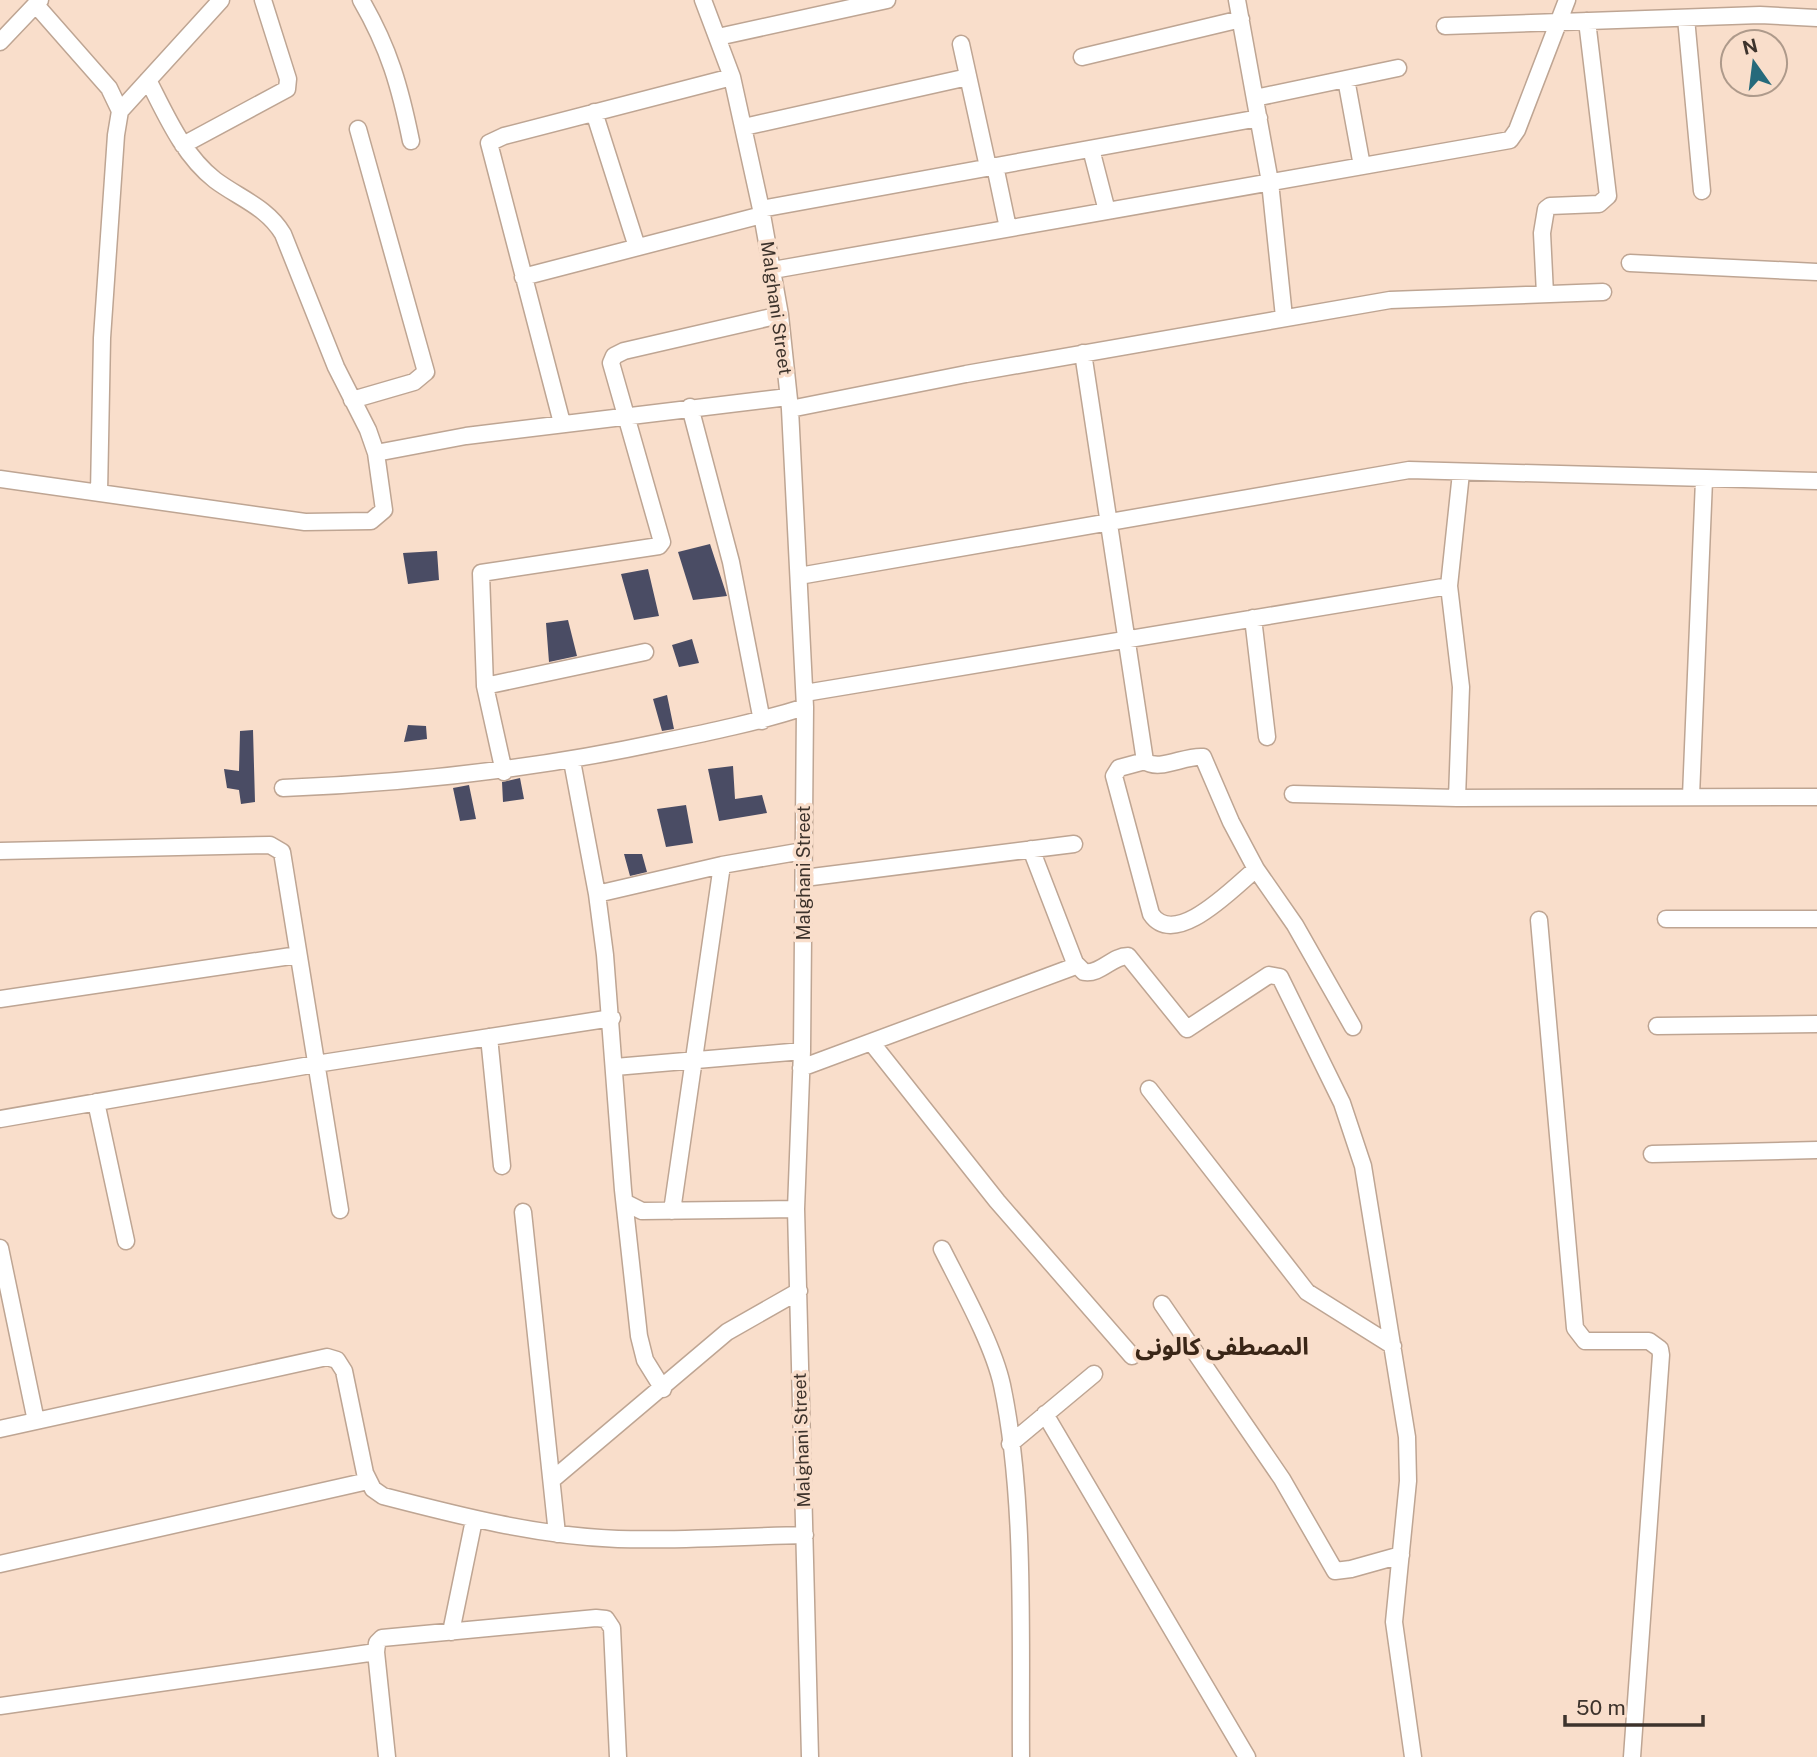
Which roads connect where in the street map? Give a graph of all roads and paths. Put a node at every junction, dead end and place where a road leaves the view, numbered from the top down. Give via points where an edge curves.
1 (221, 0) edge
2 (263, 0) edge
3 (361, 0) edge
4 (703, 0) edge
5 (887, 0) edge
6 (1237, 0) edge
7 (1567, 0) edge
8 (38, 2) edge
9 (816, 7) edge
10 (1686, 18) junction
11 (1817, 18) edge
12 (1241, 19) junction
13 (1587, 21) junction
14 (1558, 22) junction
15 (1445, 26) dead end
16 (718, 37) junction
17 (0, 42) edge
18 (961, 44) dead end
19 (1082, 57) dead end
20 (1398, 68) dead end
21 (732, 77) junction
22 (968, 77) junction
23 (1346, 79) junction
24 (148, 80) junction
25 (1255, 98) junction
26 (120, 111) junction
27 (594, 113) junction
28 (1259, 118) junction
29 (744, 127) junction
30 (358, 129) dead end
31 (411, 141) dead end
32 (183, 145) junction
33 (1091, 149) junction
34 (1362, 166) junction
35 (992, 167) junction
36 (1269, 182) junction
37 (1702, 191) dead end
38 (1107, 211) junction
39 (762, 212) junction
40 (1008, 228) junction
41 (637, 247) junction
42 (1630, 263) dead end
43 (773, 270) junction
44 (1817, 272) edge
45 (523, 277) junction
46 (1603, 292) dead end
47 (1545, 294) junction
48 (780, 315) junction
49 (1284, 317) junction
50 (1083, 353) junction
51 (352, 400) junction
52 (789, 403) junction
53 (690, 407) junction
54 (625, 415) junction
55 (562, 423) junction
56 (376, 453) junction
57 (1461, 473) junction
58 (0, 479) edge
59 (1704, 480) junction
60 (1817, 481) edge
61 (99, 493) junction
62 (1107, 522) junction
63 (799, 576) junction
64 (1450, 586) junction
65 (1253, 618) junction
66 (1126, 639) junction
67 (645, 652) dead end
68 (485, 686) junction
69 (805, 700) junction
70 (762, 721) junction
71 (1267, 737) dead end
72 (572, 761) junction
73 (1145, 761) junction
74 (504, 772) junction
75 (283, 788) dead end
76 (1293, 794) dead end
77 (1691, 796) junction
78 (1817, 797) edge
79 (1457, 798) junction
80 (1074, 844) dead end
81 (1031, 849) junction
82 (0, 851) edge
83 (803, 851) junction
84 (722, 865) junction
85 (1256, 869) junction
86 (804, 878) junction
87 (597, 894) junction
88 (1666, 919) dead end
89 (1817, 919) edge
90 (1539, 920) dead end
91 (298, 955) junction
92 (1075, 963) junction
93 (0, 999) edge
94 (612, 1018) junction
95 (1817, 1024) edge
96 (1657, 1026) dead end
97 (1353, 1027) dead end
98 (489, 1037) junction
99 (871, 1042) junction
100 (802, 1051) junction
101 (693, 1059) junction
102 (316, 1064) junction
103 (615, 1067) junction
104 (801, 1068) junction
105 (1149, 1089) dead end
106 (96, 1102) junction
107 (0, 1119) edge
108 (1817, 1150) edge
109 (1652, 1154) dead end
110 (502, 1166) dead end
111 (626, 1203) junction
112 (796, 1209) junction
113 (340, 1210) dead end
114 (672, 1211) junction
115 (523, 1212) dead end
116 (126, 1241) dead end
117 (0, 1248) edge
118 (942, 1249) dead end
119 (799, 1291) junction
120 (1162, 1304) dead end
121 (1392, 1346) junction
122 (1132, 1356) dead end
123 (1094, 1374) dead end
124 (663, 1389) junction
125 (1045, 1415) junction
126 (36, 1421) junction
127 (0, 1429) edge
128 (1010, 1444) junction
129 (552, 1480) junction
130 (368, 1481) junction
131 (474, 1520) junction
132 (557, 1534) junction
133 (805, 1535) junction
134 (1401, 1555) junction
135 (0, 1564) edge
136 (451, 1632) junction
137 (376, 1652) junction
138 (0, 1706) edge
139 (387, 1757) edge
140 (618, 1757) edge
141 (810, 1757) edge
142 (1021, 1757) edge
143 (1247, 1757) edge
144 (1413, 1757) edge
145 (1632, 1757) edge

1 - 24 street
2 - 32 street via 288,79 287,89
3 - 31 street via 381,34 399,81
4 - 16 street, Malghani Street
5 - 9 street
6 - 12 street
7 - 14 street
8 - 17 street
8 - 26 street via 109,88
9 - 16 street
10 - 11 street
10 - 13 street
10 - 37 street
12 - 19 street
12 - 25 street
13 - 14 street
13 - 47 street via 1608,196 1599,204 1550,205 1546,209 1542,233
14 - 15 street
14 - 34 street via 1510,140
16 - 21 street, Malghani Street
18 - 22 street
20 - 23 street
21 - 27 street
21 - 29 street, Malghani Street
22 - 29 street
22 - 35 street
23 - 25 street
23 - 34 street
24 - 26 street
24 - 32 street
25 - 28 street
26 - 61 street via 102,338
27 - 41 street
27 - 45 street via 489,143
28 - 33 street
28 - 36 street
29 - 39 street, Malghani Street
30 - 51 street via 426,372 414,382
32 - 51 street via 215,180 274,218
33 - 35 street
33 - 38 street
34 - 36 street
35 - 39 street
35 - 40 street
36 - 38 street
36 - 49 street
38 - 40 street
39 - 41 street
39 - 43 street, Malghani Street
40 - 43 street
41 - 45 street
42 - 44 street
43 - 48 street, Malghani Street
45 - 55 street
46 - 47 street
47 - 49 street via 1390,300
48 - 52 street, Malghani Street
48 - 54 street via 614,356 611,363
49 - 50 street
50 - 52 street
50 - 62 street
51 - 56 street
52 - 53 street
52 - 63 street, Malghani Street
53 - 54 street
53 - 70 street via 731,562
54 - 55 street
54 - 68 street via 662,542 653,549 481,573
55 - 56 street via 434,440
56 - 61 street via 384,510 372,521 305,522
57 - 59 street
57 - 62 street via 1409,470
57 - 64 street
58 - 61 street
59 - 60 street
59 - 77 street
62 - 63 street
62 - 66 street
63 - 69 street, Malghani Street
64 - 65 street
64 - 79 street via 1461,687
65 - 66 street
65 - 71 street
66 - 69 street
66 - 73 street
67 - 68 street
68 - 74 street
69 - 70 street
69 - 83 street, Malghani Street
70 - 72 street
72 - 74 street
72 - 87 street
73 - 85 street via 1154,765 1203,757
73 - 85 street via 1119,768 1114,776 1156,921 1165,926 1186,924
74 - 75 street via 383,785
76 - 79 street
77 - 78 street
77 - 79 street
80 - 81 street
81 - 86 street
81 - 92 street
82 - 91 street via 276,847 282,852
83 - 84 street
83 - 86 street, Malghani Street
84 - 87 street
84 - 101 street
85 - 97 street via 1295,925
86 - 100 street, Malghani Street
87 - 94 street
88 - 89 street
90 - 145 street via 1575,1328 1585,1341 1649,1341 1661,1355
91 - 93 street
91 - 102 street
92 - 99 street
92 - 121 street via 1088,974 1128,956 1187,1029 1269,975 1280,977 1342,1103 1363,1166
94 - 98 street
94 - 103 street
95 - 96 street
98 - 102 street
98 - 110 street
99 - 104 street
99 - 122 street via 997,1201
100 - 101 street
100 - 104 street, Malghani Street
101 - 103 street
101 - 114 street
102 - 106 street
102 - 113 street
103 - 111 street
104 - 112 street, Malghani Street
105 - 121 street via 1307,1292
106 - 107 street
106 - 116 street
108 - 109 street
111 - 114 street via 642,1211
111 - 124 street via 639,1336 645,1360
112 - 114 street
112 - 119 street, Malghani Street
115 - 129 street
117 - 126 street
118 - 128 street via 972,1308 1001,1383
119 - 124 street via 727,1332
119 - 133 street, Malghani Street
120 - 134 street via 1276,1469 1335,1571
121 - 134 street via 1409,1459
123 - 125 street
124 - 129 street
125 - 128 street
125 - 143 street
126 - 127 street
126 - 130 street via 327,1357 337,1360 344,1371
128 - 142 street via 1020,1606
129 - 132 street
130 - 131 street via 383,1496
130 - 135 street
131 - 132 street
131 - 136 street
132 - 133 street via 619,1539
133 - 141 street, Malghani Street
134 - 144 street via 1394,1622
136 - 137 street via 382,1638
136 - 140 street via 596,1618 610,1622
137 - 138 street
137 - 139 street

